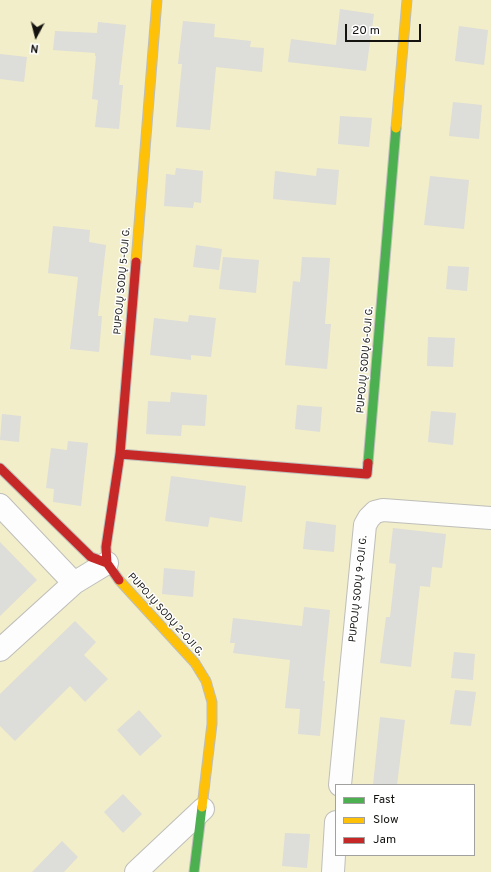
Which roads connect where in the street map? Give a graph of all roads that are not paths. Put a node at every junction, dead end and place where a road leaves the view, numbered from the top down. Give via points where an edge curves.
1 (157, 0) edge
2 (407, 0) edge
3 (120, 454) junction
4 (0, 468) edge
5 (0, 505) edge
6 (491, 518) edge
7 (107, 563) junction
8 (74, 583) junction
9 (0, 650) edge
10 (340, 784) edge
11 (203, 809) junction
12 (335, 834) edge
13 (136, 872) edge
14 (194, 872) edge
15 (332, 872) edge

1 - 3 street, PUPOJŲ SODŲ 5-OJI G.
2 - 3 street, PUPOJŲ SODŲ 6-OJI G. via 367,474
3 - 7 street, PUPOJŲ SODŲ 5-OJI G. via 106,547
4 - 7 street via 91,557
5 - 8 street
6 - 10 street, PUPOJŲ SODŲ 9-OJI G. via 383,510 375,512 365,525
7 - 8 street
7 - 11 street, PUPOJŲ SODŲ 2-OJI G. via 116,578 195,663 206,682 212,702 212,724
8 - 9 street
11 - 13 street
11 - 14 street, PUPOJŲ SODŲ 2-OJI G.
12 - 15 street

